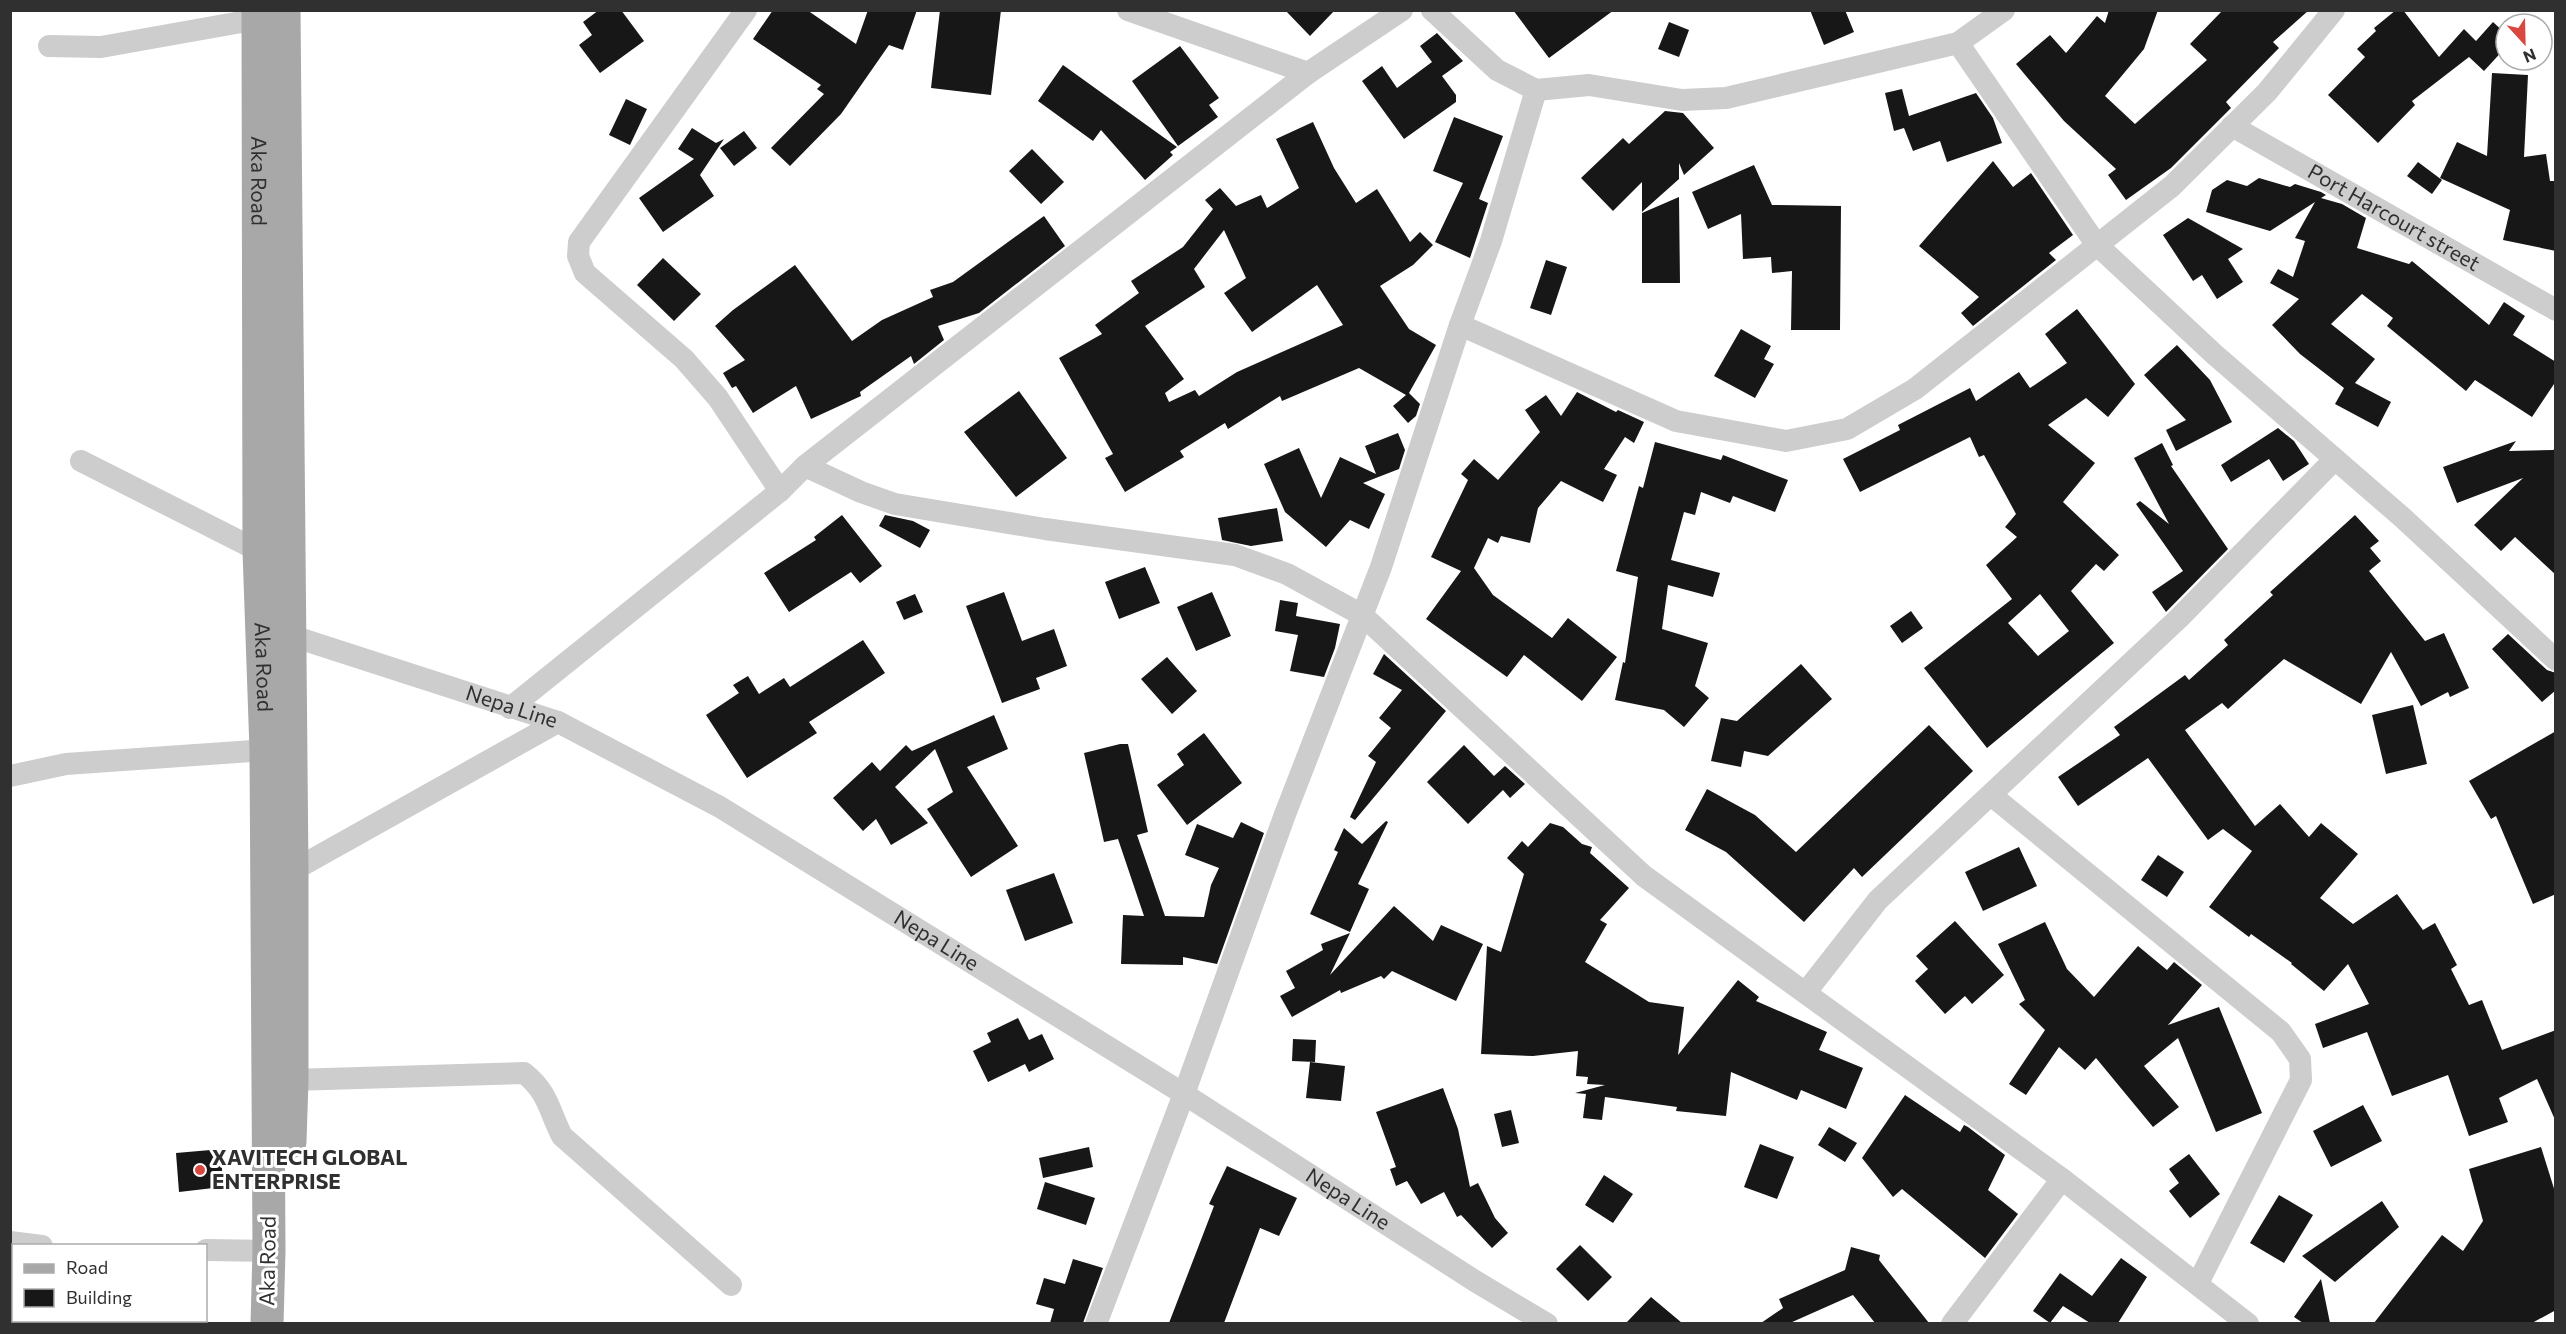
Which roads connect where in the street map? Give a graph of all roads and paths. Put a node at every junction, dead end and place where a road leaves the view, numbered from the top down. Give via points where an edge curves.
1 (746, 10) edge
2 (1128, 10) edge
3 (1402, 10) edge
4 (1431, 10) edge
5 (2004, 10) edge
6 (2334, 10) edge
7 (266, 14) edge
8 (1958, 43) junction
9 (50, 46) dead end
10 (1308, 73) junction
11 (1536, 90) junction
12 (2232, 126) junction
13 (2096, 244) junction
14 (2556, 310) edge
15 (1461, 325) junction
16 (2335, 459) junction
17 (81, 461) dead end
18 (805, 466) junction
19 (780, 491) junction
20 (259, 551) junction
21 (1362, 615) junction
22 (289, 635) junction
23 (2556, 660) edge
24 (510, 708) junction
25 (558, 722) junction
26 (266, 750) junction
27 (10, 776) edge
28 (1991, 795) junction
29 (292, 871) junction
30 (1806, 992) junction
31 (292, 1080) junction
32 (1184, 1094) junction
33 (2062, 1179) junction
34 (10, 1242) edge
35 (31, 1244) edge
36 (207, 1250) edge
37 (269, 1251) junction
38 (2198, 1283) junction
39 (731, 1285) dead end
40 (267, 1323) edge
41 (289, 1323) edge
42 (1096, 1323) edge
43 (1547, 1323) edge
44 (1952, 1323) edge
45 (2248, 1323) edge

1 - 19 street via 579,242 578,256 585,273 684,359 718,398
2 - 10 street
3 - 10 street
4 - 11 street via 1497,70
5 - 8 street
6 - 12 street via 2267,92
7 - 9 street via 101,46
7 - 20 main road, Aka Road
7 - 22 main road, Aka Road
8 - 11 street via 1726,98 1682,100 1589,85
8 - 13 street
10 - 18 street
11 - 15 street via 1491,241
12 - 13 street via 2172,186
12 - 14 street, Port Harcourt street
13 - 15 street via 1915,389 1847,429 1786,441 1676,421
13 - 16 street
15 - 21 street
16 - 23 street
16 - 28 street via 2179,618
17 - 20 street
18 - 19 street
18 - 21 street via 895,504 1235,555 1287,574
19 - 24 street
20 - 26 main road, Aka Road
21 - 30 street via 1644,876
21 - 32 street
22 - 24 street, Nepa Line
22 - 29 main road, Aka Road
24 - 25 street, Nepa Line
25 - 29 street
25 - 32 street, Nepa Line via 720,807
26 - 27 street via 66,764
26 - 37 main road, Aka Road
28 - 30 street via 1878,900
28 - 38 street via 2281,1032 2300,1059 2301,1080
29 - 31 main road, Aka Road
30 - 33 street
31 - 39 street via 524,1073 536,1082 562,1136
31 - 41 main road, Aka Road
32 - 42 street
32 - 43 street, Nepa Line
33 - 38 street
33 - 44 street
34 - 35 street
36 - 37 street
37 - 40 main road, Aka Road
38 - 45 street

